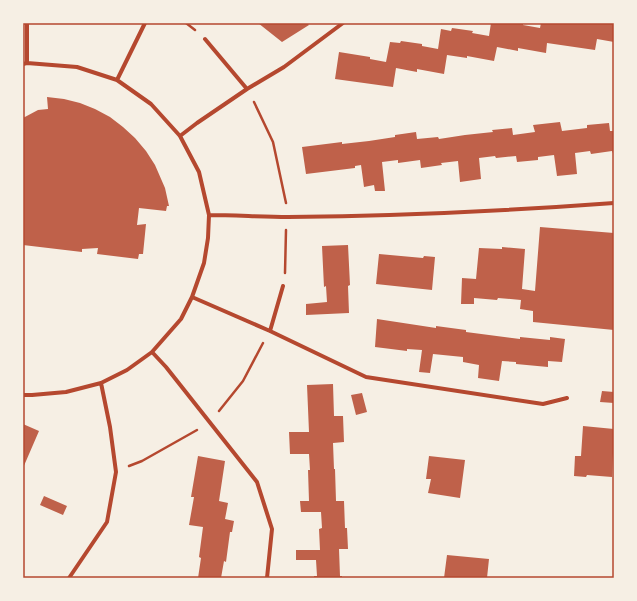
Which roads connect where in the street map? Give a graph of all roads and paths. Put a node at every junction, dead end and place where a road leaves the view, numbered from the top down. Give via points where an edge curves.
1 (27, 23) edge
2 (145, 23) edge
3 (343, 23) edge
4 (205, 39) dead end
5 (25, 63) edge
6 (117, 80) junction
7 (248, 89) junction
8 (180, 136) junction
9 (614, 203) edge
10 (209, 215) junction
11 (286, 217) junction
12 (283, 286) joint
13 (192, 298) junction
14 (270, 331) junction
15 (152, 352) junction
16 (101, 383) junction
17 (23, 394) edge
18 (567, 398) dead end
19 (69, 578) edge
20 (267, 578) edge

1 - 5 street
2 - 6 street
3 - 7 street via 284,67
4 - 7 street
5 - 6 street via 77,68
6 - 8 street via 151,104
7 - 8 street
7 - 11 path via 273,142 286,205
8 - 10 street via 199,172
9 - 11 street via 534,209
10 - 11 street
10 - 13 street via 204,263
11 - 12 path
12 - 14 street
13 - 14 street
13 - 15 street via 181,319
14 - 18 street via 366,378 543,404
15 - 16 street via 127,370
15 - 20 street via 257,482 272,530
16 - 17 street via 66,392
16 - 19 street via 116,472 107,522

